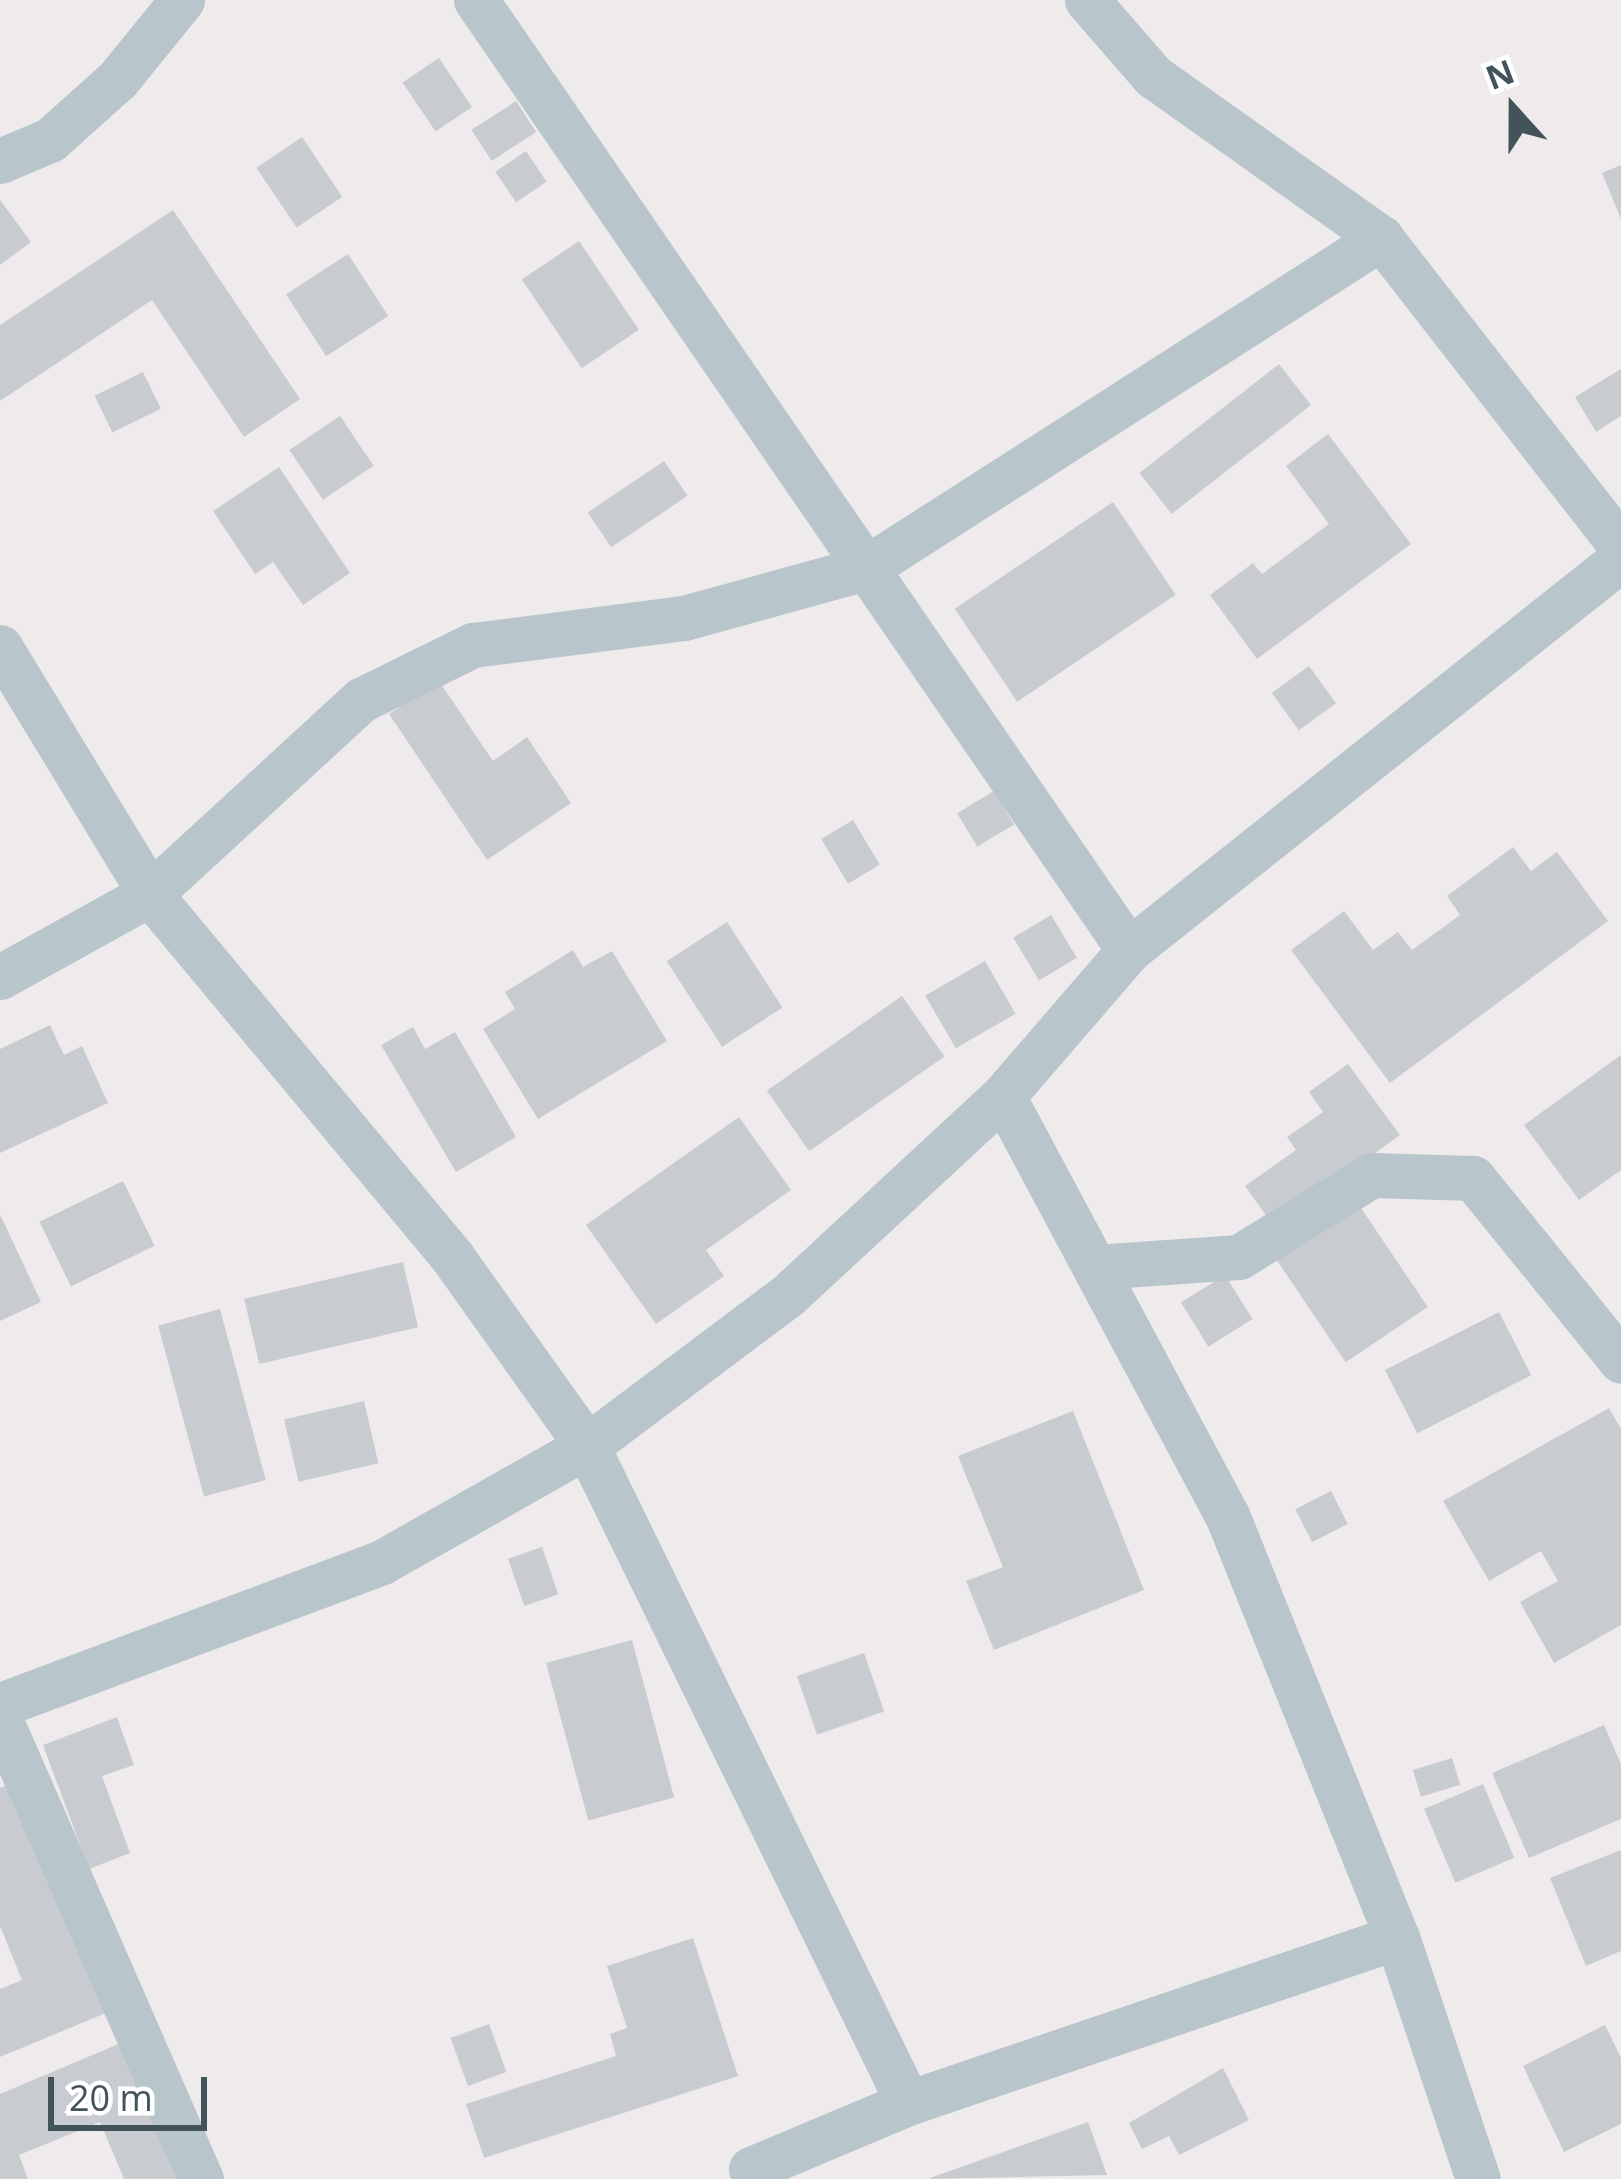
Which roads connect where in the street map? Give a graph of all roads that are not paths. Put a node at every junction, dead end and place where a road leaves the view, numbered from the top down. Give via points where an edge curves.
1 (182, 0) edge
2 (476, 0) edge
3 (1087, 0) edge
4 (0, 161) edge
5 (1381, 238) junction
6 (1621, 546) edge
7 (1621, 560) edge
8 (866, 568) junction
9 (0, 647) edge
10 (150, 894) junction
11 (1129, 950) junction
12 (0, 977) edge
13 (1003, 1096) junction
14 (1095, 1267) junction
15 (1621, 1360) edge
16 (587, 1446) junction
17 (0, 1705) edge
18 (0, 1719) edge
19 (1396, 1937) junction
20 (908, 2103) junction
21 (739, 2176) edge
22 (201, 2179) edge
23 (1478, 2179) edge

1 - 4 street via 118,79 50,140
2 - 8 street
3 - 5 street via 1154,76
5 - 6 street
5 - 8 street
7 - 11 street
8 - 10 street via 684,618 473,645 361,700
8 - 11 street
9 - 10 street
10 - 12 street
10 - 16 street via 453,1258
11 - 13 street
13 - 14 street
13 - 16 street via 787,1296
14 - 15 street via 1239,1257 1372,1175 1473,1178
14 - 19 street via 1227,1514
16 - 17 street via 382,1562
16 - 20 street
18 - 22 street
19 - 20 street
19 - 23 street
20 - 21 street

